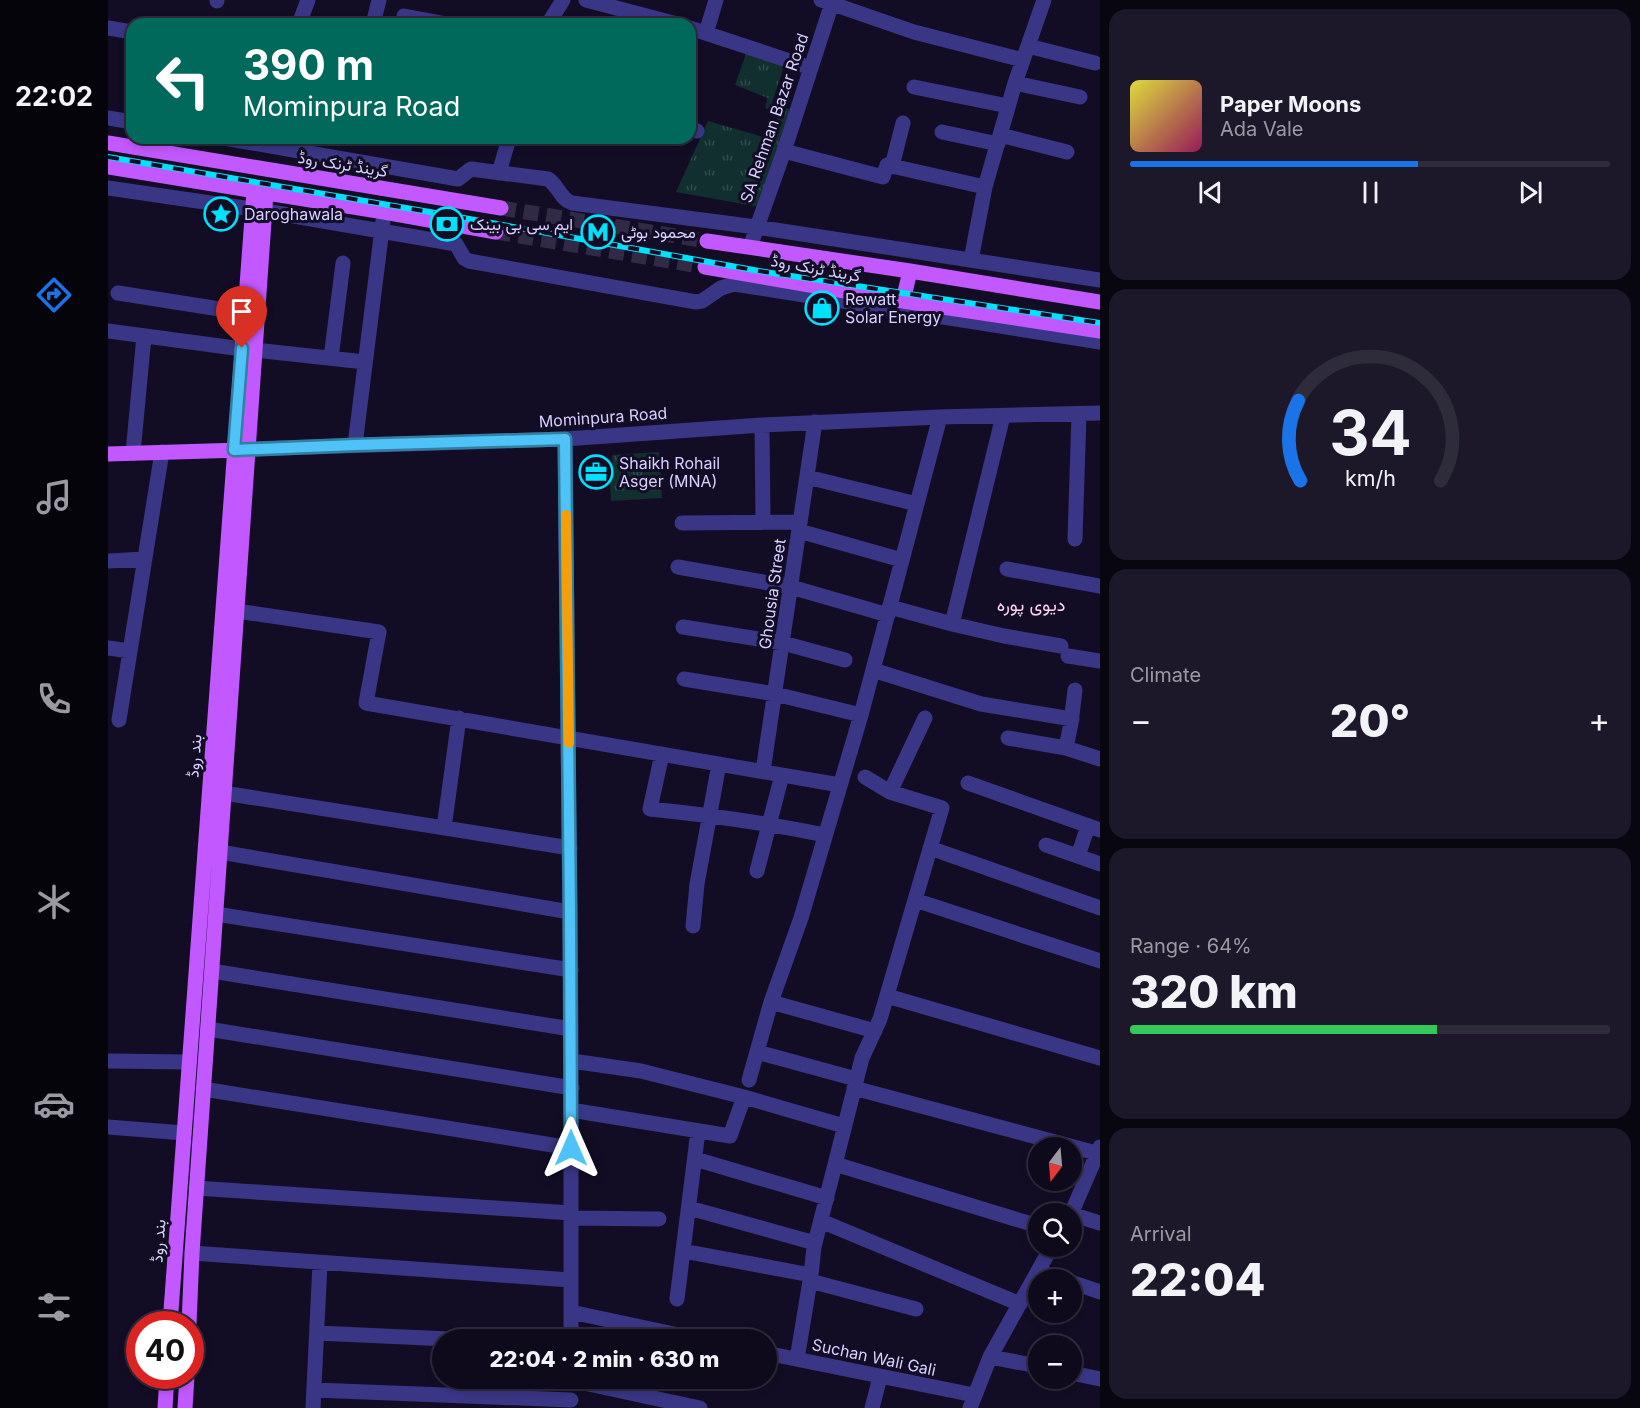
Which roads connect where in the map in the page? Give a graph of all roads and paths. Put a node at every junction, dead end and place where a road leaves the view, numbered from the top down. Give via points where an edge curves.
1 (308, 0) edge
2 (379, 0) edge
3 (562, 0) edge
4 (586, 0) edge
5 (716, 0) edge
6 (1044, 0) edge
7 (828, 1) edge
8 (404, 16) dead end
9 (304, 18) edge
10 (374, 18) edge
11 (415, 18) edge
12 (552, 18) edge
13 (654, 18) edge
14 (108, 28) edge
15 (696, 30) edge
16 (126, 31) edge
17 (706, 33) junction
18 (1025, 53) junction
19 (1095, 63) dead end
20 (811, 68) junction
21 (1015, 83) junction
22 (914, 87) dead end
23 (1080, 98) dead end
24 (1008, 106) junction
25 (108, 118) edge
26 (126, 121) edge
27 (903, 123) dead end
28 (942, 132) dead end
29 (999, 140) junction
30 (108, 143) edge
31 (263, 144) edge
32 (278, 144) edge
33 (507, 144) edge
34 (784, 151) junction
35 (1067, 152) dead end
36 (892, 166) junction
37 (108, 167) edge
38 (259, 169) junction
39 (499, 173) junction
40 (985, 187) junction
41 (108, 188) edge
42 (260, 192) junction
43 (501, 208) tunnel mouth
44 (259, 211) junction
45 (384, 212) junction
46 (756, 227) junction
47 (382, 231) junction
48 (496, 232) tunnel mouth
49 (707, 241) tunnel mouth
50 (750, 248) junction
51 (971, 260) junction
52 (343, 263) dead end
53 (705, 267) tunnel mouth
54 (910, 271) junction
55 (1100, 280) edge
56 (118, 293) dead end
57 (903, 301) junction
58 (1100, 302) edge
59 (245, 313) junction
60 (108, 331) edge
61 (1100, 332) edge
62 (144, 336) junction
63 (1100, 342) edge
64 (249, 349) junction
65 (331, 358) junction
66 (365, 362) junction
67 (1100, 413) edge
68 (1079, 414) junction
69 (1003, 416) junction
70 (940, 417) junction
71 (815, 422) junction
72 (762, 424) junction
73 (565, 439) junction
74 (355, 445) junction
75 (241, 450) junction
76 (133, 453) junction
77 (162, 453) junction
78 (108, 454) edge
79 (807, 477) junction
80 (917, 504) junction
81 (764, 522) junction
82 (682, 523) dead end
83 (800, 526) junction
84 (1075, 539) dead end
85 (145, 559) junction
86 (902, 560) junction
87 (108, 561) edge
88 (678, 567) dead end
89 (1007, 569) dead end
90 (1100, 586) edge
91 (791, 587) junction
92 (237, 611) junction
93 (889, 611) junction
94 (952, 624) junction
95 (683, 627) dead end
96 (783, 643) junction
97 (108, 648) edge
98 (130, 651) junction
99 (845, 660) dead end
100 (1100, 661) edge
101 (873, 670) junction
102 (684, 679) dead end
103 (1075, 690) dead end
104 (775, 694) junction
105 (861, 716) junction
106 (459, 718) junction
107 (925, 718) dead end
108 (1072, 719) junction
109 (119, 720) dead end
110 (569, 737) junction
111 (1008, 738) dead end
112 (1066, 748) junction
113 (662, 754) junction
114 (1100, 759) edge
115 (719, 764) junction
116 (763, 771) junction
117 (782, 775) junction
118 (865, 777) dead end
119 (968, 783) dead end
120 (840, 785) junction
121 (890, 792) junction
122 (224, 793) junction
123 (710, 815) junction
124 (769, 824) junction
125 (444, 828) junction
126 (1094, 828) edge
127 (825, 835) junction
128 (1046, 845) dead end
129 (570, 848) junction
130 (930, 848) junction
131 (220, 852) junction
132 (1078, 856) junction
133 (1100, 864) edge
134 (757, 872) dead end
135 (915, 900) junction
136 (1100, 908) edge
137 (570, 912) junction
138 (216, 914) junction
139 (693, 926) dead end
140 (1100, 962) edge
141 (571, 970) junction
142 (212, 971) junction
143 (887, 996) junction
144 (771, 1002) junction
145 (208, 1029) junction
146 (571, 1029) junction
147 (875, 1031) junction
148 (757, 1052) junction
149 (1100, 1058) edge
150 (108, 1061) edge
151 (572, 1061) junction
152 (189, 1062) junction
153 (749, 1080) dead end
154 (855, 1084) junction
155 (572, 1088) junction
156 (203, 1089) junction
157 (744, 1096) junction
158 (571, 1110) junction
159 (844, 1126) junction
160 (108, 1127) edge
161 (698, 1131) junction
162 (184, 1133) junction
163 (571, 1148) junction
164 (1099, 1151) edge
165 (695, 1159) junction
166 (835, 1164) junction
167 (196, 1188) junction
168 (827, 1197) junction
169 (1076, 1203) edge
170 (688, 1208) junction
171 (571, 1215) junction
172 (1082, 1217) edge
173 (659, 1219) dead end
174 (821, 1221) junction
175 (1028, 1223) edge
176 (1100, 1223) edge
177 (816, 1243) junction
178 (683, 1251) junction
179 (192, 1253) junction
180 (321, 1263) junction
181 (811, 1278) junction
182 (570, 1281) junction
183 (1082, 1286) edge
184 (1028, 1289) edge
185 (1100, 1292) edge
186 (677, 1299) dead end
187 (1020, 1304) junction
188 (916, 1309) dead end
189 (171, 1311) edge
190 (190, 1311) edge
191 (571, 1312) junction
192 (571, 1329) edge
193 (651, 1329) edge
194 (317, 1333) junction
195 (432, 1338) edge
196 (777, 1355) edge
197 (990, 1357) junction
198 (797, 1359) junction
199 (1028, 1364) edge
200 (1082, 1375) edge
201 (880, 1377) junction
202 (1100, 1379) edge
203 (166, 1389) edge
204 (186, 1389) edge
205 (570, 1389) edge
206 (615, 1389) edge
207 (314, 1390) junction
208 (972, 1402) edge
209 (571, 1404) edge
210 (165, 1408) edge
211 (185, 1408) edge
212 (313, 1408) edge
213 (700, 1408) edge
214 (872, 1408) edge

1 - 9 street
2 - 10 street
3 - 12 street
4 - 13 street
5 - 17 street
6 - 18 street
7 - 18 street via 914,32
7 - 20 street, SA Rehman Bazar Road
8 - 11 street
14 - 16 street
15 - 17 street
17 - 20 street
18 - 19 street
18 - 21 street
20 - 34 street, SA Rehman Bazar Road
21 - 23 street
21 - 24 street
22 - 24 street
24 - 29 street
25 - 26 street
27 - 36 street
28 - 29 street
29 - 35 street
29 - 40 street
30 - 38 main road, گرینڈ ٹرنک روڈ
31 - 38 street
32 - 39 street via 458,179 471,169
33 - 39 street
34 - 36 street via 883,177 887,165
34 - 46 street, SA Rehman Bazar Road
36 - 40 street
37 - 42 main road
38 - 43 main road, گرینڈ ٹرنک روڈ
39 - 46 street via 550,180 572,203
40 - 51 street
41 - 44 street
42 - 44 main road, بند روڈ
42 - 45 main road
44 - 47 street
44 - 59 main road, بند روڈ
44 - 64 main road, بند روڈ
45 - 47 street
45 - 48 main road
46 - 50 street, SA Rehman Bazar Road
46 - 51 street
47 - 63 street via 456,244 469,261 696,302 734,284
47 - 66 street
49 - 50 main road, گرینڈ ٹرنک روڈ
50 - 54 main road, گرینڈ ٹرنک روڈ
51 - 55 street
52 - 65 street
53 - 57 main road, گرینڈ ٹرنک روڈ
54 - 57 main road
54 - 58 main road, گرینڈ ٹرنک روڈ
56 - 59 street
57 - 61 main road, گرینڈ ٹرنک روڈ
59 - 64 main road, بند روڈ
60 - 62 street
62 - 64 street
62 - 76 street
64 - 65 street
64 - 75 main road, بند روڈ
65 - 66 street
66 - 74 street
67 - 68 street, Mominpura Road
68 - 69 street, Mominpura Road
68 - 84 street
69 - 70 street, Mominpura Road
69 - 94 street
70 - 71 street, Mominpura Road
70 - 80 street
71 - 72 street, Mominpura Road
71 - 79 street, Ghousia Street
72 - 73 street, Mominpura Road
72 - 81 street
73 - 74 street, Mominpura Road
73 - 110 street
74 - 75 street, Mominpura Road
75 - 77 main road, Mominpura Road
75 - 92 main road, بند روڈ
75 - 152 main road, بند روڈ
76 - 77 main road, Mominpura Road
76 - 78 main road, Mominpura Road
77 - 85 street
79 - 80 street
79 - 83 street, Ghousia Street
80 - 86 street
81 - 82 street
81 - 83 street
83 - 86 street
83 - 91 street, Ghousia Street
85 - 87 street
85 - 98 street
86 - 93 street
88 - 91 street
89 - 90 street
91 - 93 street
91 - 96 street, Ghousia Street
92 - 106 street via 379,632 366,703
92 - 122 main road, بند روڈ
93 - 94 street
93 - 101 street
94 - 100 street
95 - 96 street
96 - 99 street
96 - 104 street, Ghousia Street
97 - 98 street
98 - 109 street
101 - 105 street
101 - 108 street via 981,704
102 - 104 street
103 - 108 street
104 - 105 street
104 - 116 street, Ghousia Street
105 - 120 street
106 - 110 street
106 - 125 street
107 - 121 street
108 - 112 street
110 - 113 street
110 - 129 street
111 - 112 street
112 - 114 street
113 - 115 street
113 - 123 street via 650,809
115 - 116 street
115 - 123 street
116 - 117 street
117 - 120 street
117 - 124 street
118 - 121 street
119 - 126 street
120 - 127 street
121 - 130 street via 942,808
122 - 125 street
122 - 131 main road, بند روڈ
123 - 124 street
123 - 139 street via 696,884
124 - 127 street
124 - 134 street
125 - 129 street
126 - 132 street
127 - 144 street
128 - 132 street
129 - 137 street
130 - 135 street
130 - 136 street
131 - 137 street
131 - 138 main road, بند روڈ
132 - 133 street
135 - 140 street
135 - 143 street
137 - 141 street
138 - 141 street
138 - 142 main road, بند روڈ
141 - 146 street
142 - 145 main road, بند روڈ
142 - 146 street
143 - 147 street
143 - 149 street
144 - 147 street
144 - 148 street
145 - 155 street
145 - 156 main road, بند روڈ
146 - 151 street
147 - 154 street
148 - 153 street
148 - 154 street
150 - 152 street
151 - 155 street
151 - 157 street via 641,1071
152 - 162 main road, بند روڈ
154 - 159 street
154 - 164 street
155 - 158 street
156 - 163 street
156 - 167 main road, بند روڈ
157 - 159 street
157 - 161 street via 730,1136
158 - 161 street
158 - 163 street
159 - 166 street
160 - 162 street
161 - 165 street
162 - 189 main road, بند روڈ
163 - 171 street
164 - 169 street
165 - 168 street
165 - 170 street
166 - 168 street
166 - 175 street
167 - 171 street
167 - 179 main road, بند روڈ
168 - 174 street
170 - 177 street
170 - 178 street
171 - 173 street
171 - 182 street
172 - 176 street
174 - 177 street
174 - 187 street
177 - 181 street
178 - 181 street
178 - 186 street
179 - 180 street
179 - 190 main road, بند روڈ
180 - 182 street
180 - 194 street
181 - 188 street
181 - 198 street
182 - 191 street
183 - 185 street
184 - 187 street
187 - 197 street
191 - 192 street
191 - 193 street
194 - 195 street
194 - 207 street
196 - 198 street, Suchan Wali Gali
197 - 199 street
197 - 208 street
198 - 201 street, Suchan Wali Gali
200 - 202 street
201 - 208 street, Suchan Wali Gali
201 - 214 street
203 - 210 main road
204 - 211 main road
205 - 209 street
206 - 213 street
207 - 209 street
207 - 212 street

